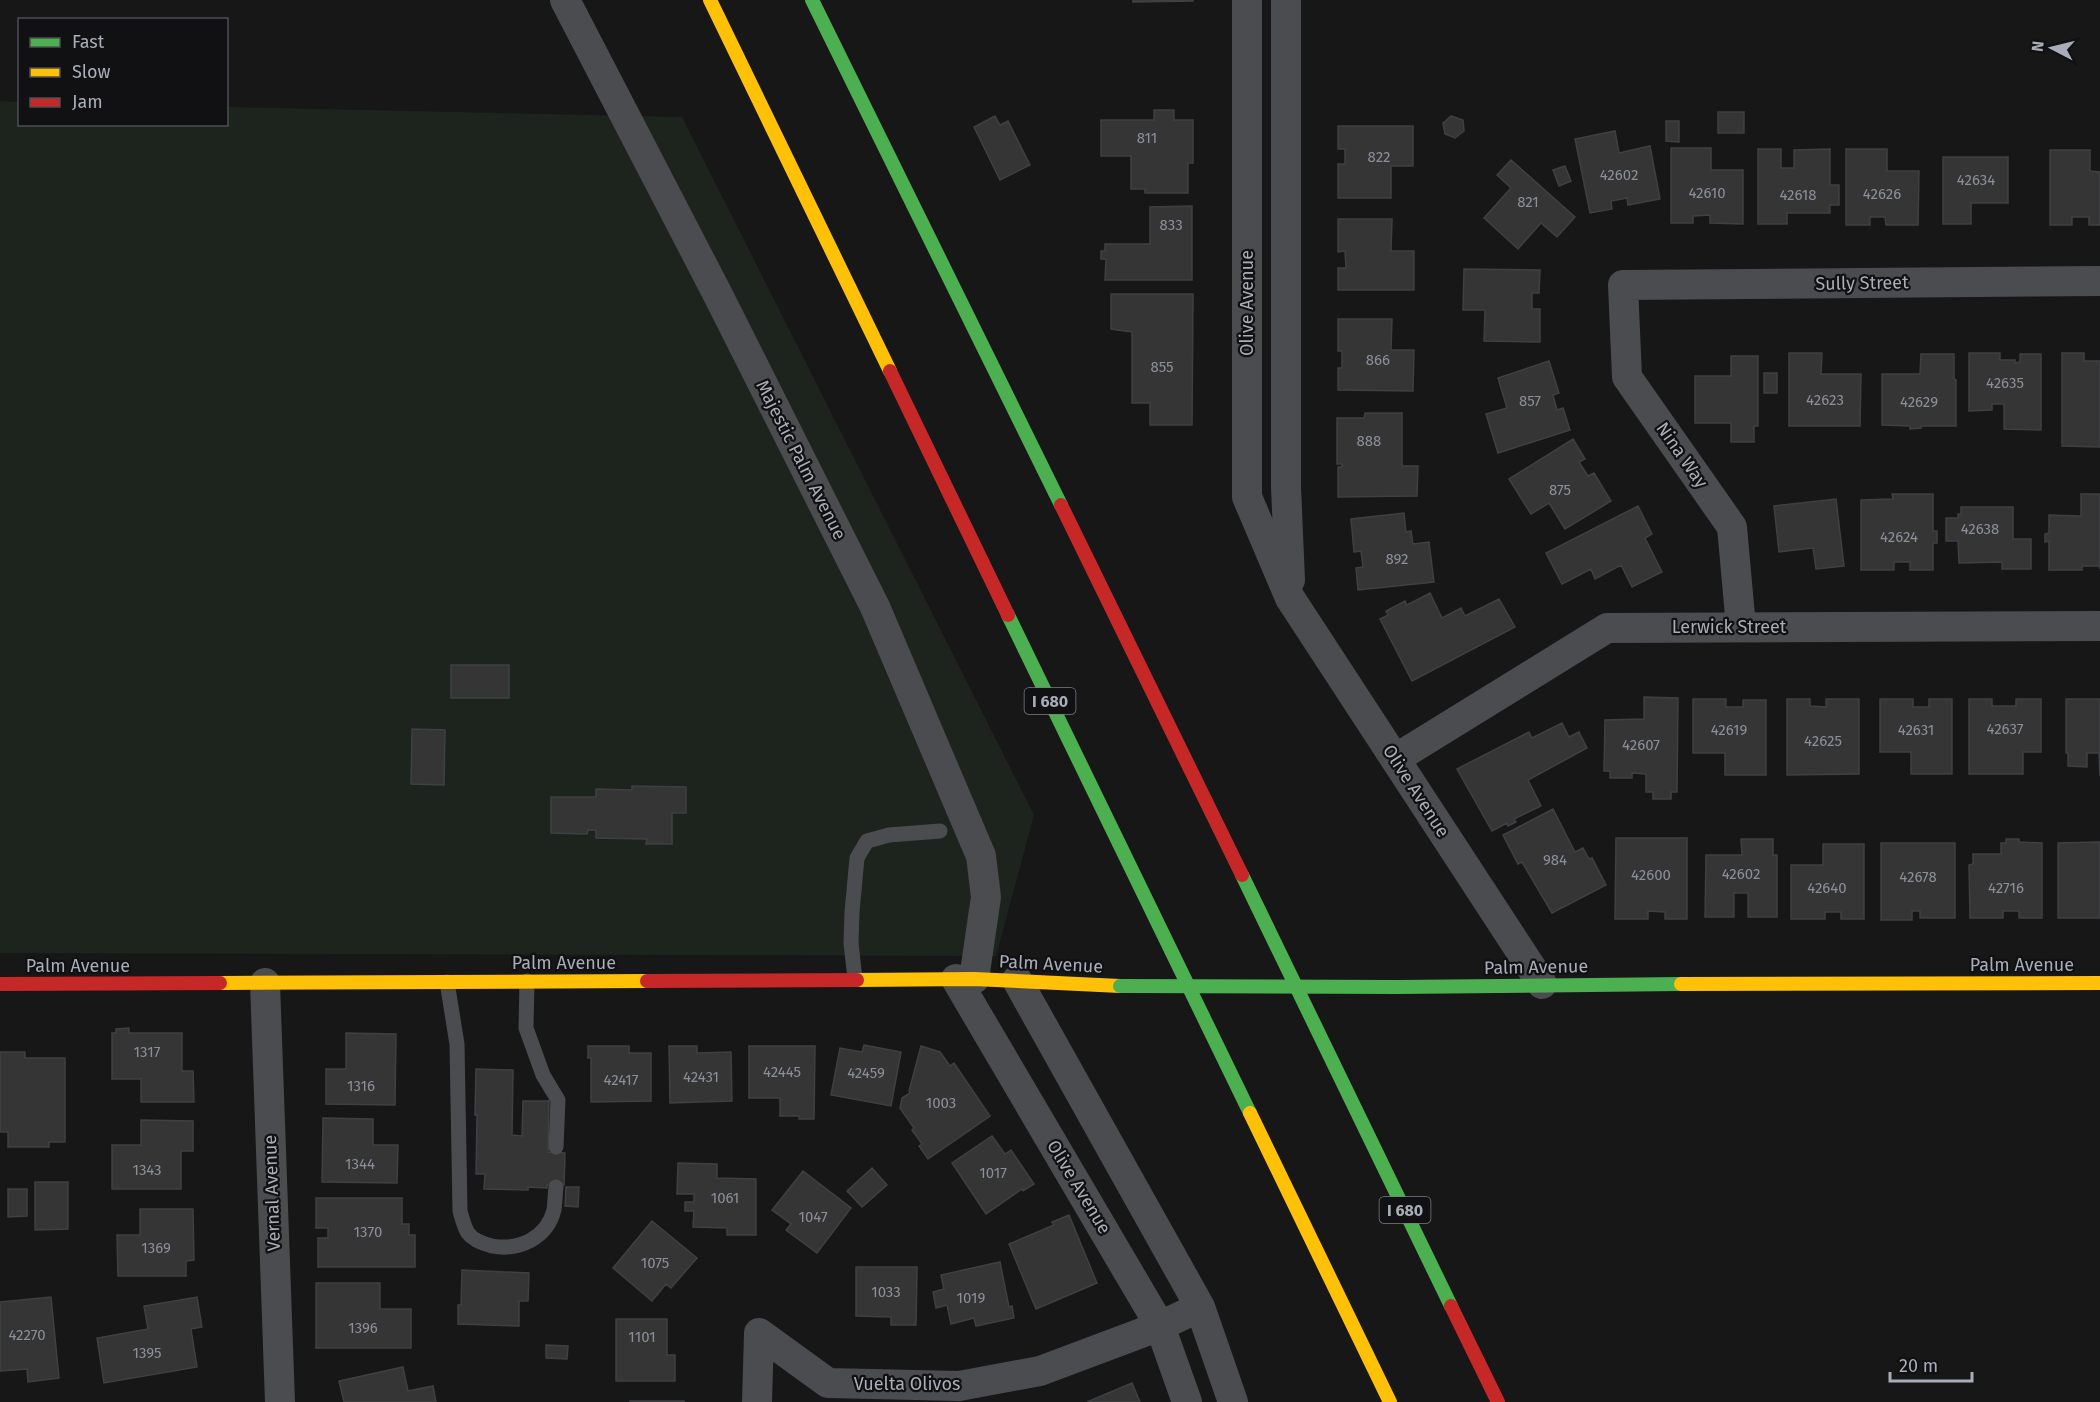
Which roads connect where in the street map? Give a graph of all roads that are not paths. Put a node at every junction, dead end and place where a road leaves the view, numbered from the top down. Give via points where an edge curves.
1 (565, 0) edge
2 (710, 0) edge
3 (812, 0) edge
4 (1247, 0) edge
5 (1286, 0) edge
6 (2100, 281) edge
7 (1623, 285) joint
8 (1290, 598) junction
9 (2100, 626) edge
10 (1742, 627) junction
11 (1395, 759) junction
12 (940, 831) dead end
13 (965, 979) junction
14 (855, 980) junction
15 (1017, 980) junction
16 (527, 981) junction
17 (447, 982) junction
18 (265, 983) junction
19 (2100, 983) edge
20 (0, 984) edge
21 (1542, 984) junction
22 (556, 1147) dead end
23 (556, 1187) dead end
24 (1200, 1307) junction
25 (1160, 1326) junction
26 (280, 1402) edge
27 (757, 1402) edge
28 (1187, 1402) edge
29 (1233, 1402) edge
30 (1390, 1402) edge
31 (1498, 1402) edge

1 - 13 street, Majestic Palm Avenue via 875,607 981,856 986,897 980,938
2 - 30 main road, I 680
3 - 31 main road, I 680 via 1140,663
4 - 8 street, Olive Avenue via 1247,497
5 - 8 street via 1286,486
6 - 7 street, Sully Street
7 - 10 street, Nina Way via 1627,376 1732,527
8 - 11 street, Olive Avenue
9 - 10 street, Lerwick Street
10 - 11 street, Lerwick Street via 1607,628
11 - 21 street, Olive Avenue
12 - 14 lane via 867,841 857,858 851,943
13 - 14 main road, Palm Avenue
13 - 15 main road, Palm Avenue
13 - 25 street, Olive Avenue
14 - 16 main road, Palm Avenue
15 - 21 main road, Palm Avenue, bridge via 1120,986
15 - 24 street
16 - 17 main road, Palm Avenue
16 - 22 lane via 526,1028 543,1075 558,1100
17 - 18 main road, Palm Avenue
17 - 23 lane via 457,1044 460,1211 469,1234 484,1244 499,1247 519,1246 535,1239 554,1211
18 - 20 main road, Palm Avenue
18 - 26 street, Vernal Avenue
19 - 21 main road, Palm Avenue
24 - 25 street, Vuelta Olivos
24 - 29 street
25 - 27 street, Vuelta Olivos via 1040,1371 959,1386 828,1383 759,1333
25 - 28 street, Olive Avenue

